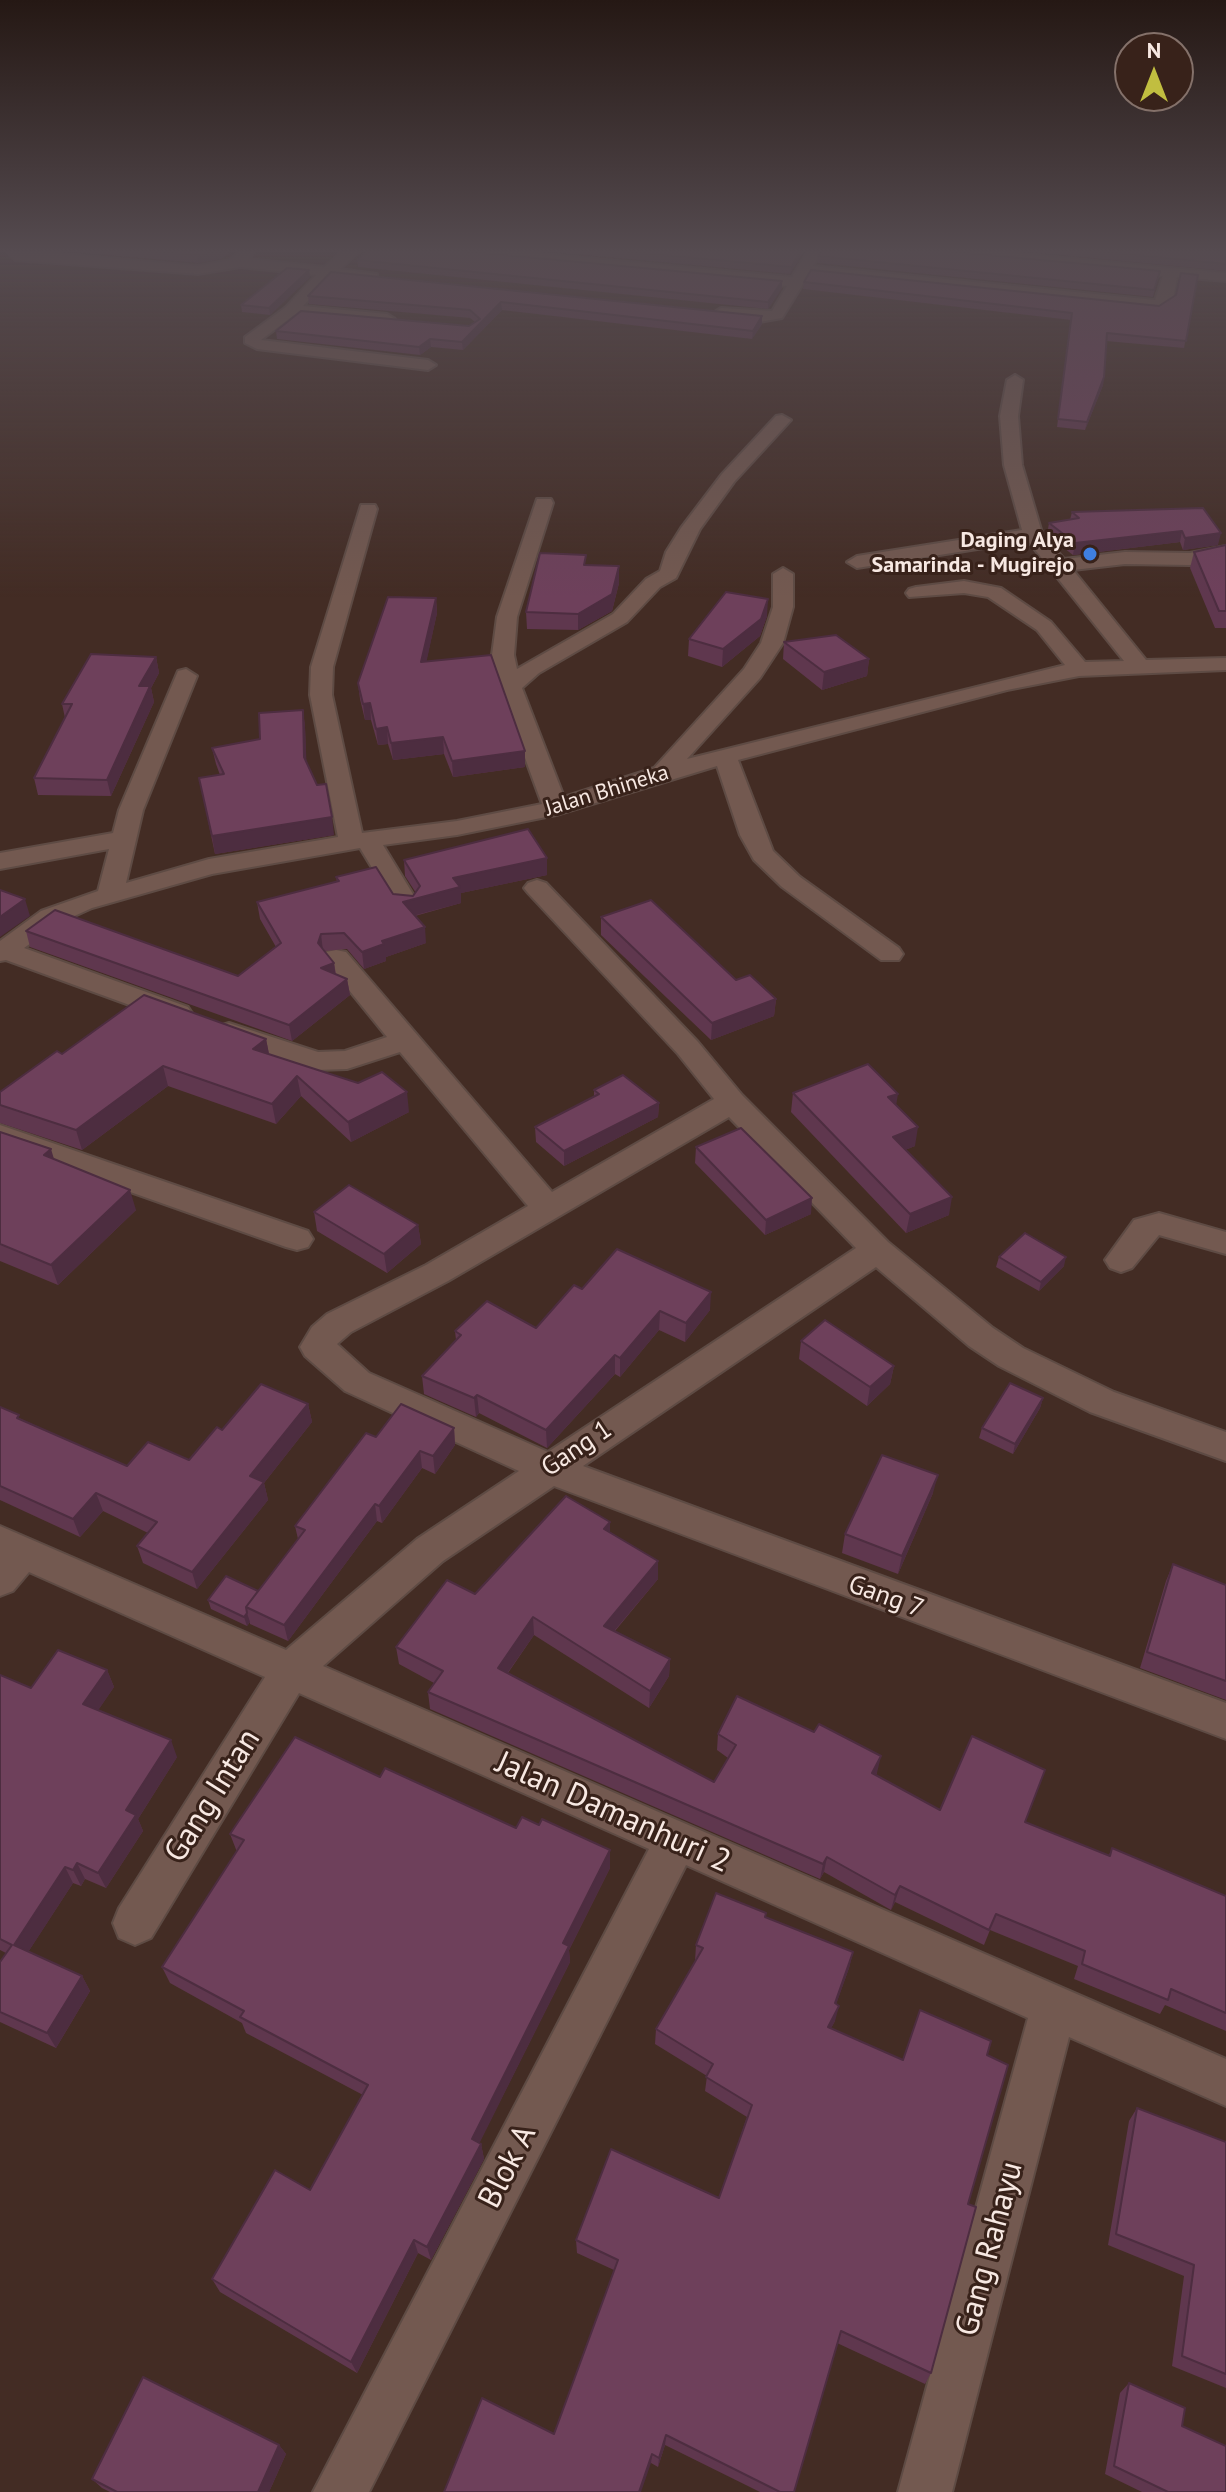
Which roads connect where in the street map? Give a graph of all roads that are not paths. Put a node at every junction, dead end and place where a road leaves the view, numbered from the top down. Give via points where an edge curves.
1 (1015, 380) dead end
2 (782, 420) dead end
3 (544, 503) dead end
4 (368, 509) dead end
5 (1033, 534) junction
6 (1226, 552) edge
7 (857, 562) dead end
8 (1059, 566) junction
9 (783, 574) dead end
10 (916, 593) dead end
11 (1139, 665) junction
12 (1225, 667) edge
13 (1079, 669) junction
14 (186, 676) dead end
15 (510, 687) junction
16 (726, 758) junction
17 (662, 773) junction
18 (556, 808) junction
19 (123, 839) junction
20 (359, 841) junction
21 (0, 861) edge
22 (537, 888) dead end
23 (110, 894) junction
24 (406, 904) edge
25 (2, 952) edge
26 (890, 954) dead end
27 (336, 958) dead end
28 (403, 1041) junction
29 (732, 1102) junction
30 (0, 1135) edge
31 (548, 1209) junction
32 (297, 1239) dead end
33 (1226, 1243) edge
34 (877, 1250) junction
35 (1121, 1260) dead end
36 (1226, 1447) edge
37 (547, 1468) junction
38 (7, 1558) edge
39 (292, 1669) junction
40 (1226, 1721) edge
41 (675, 1842) junction
42 (135, 1923) dead end
43 (1054, 2006) junction
44 (1226, 2083) edge
45 (340, 2492) edge
46 (925, 2492) edge

1 - 5 street via 1009,416 1013,465
2 - 15 street via 700,515 676,552 669,574 620,618 531,668
3 - 15 street via 507,617 503,655
4 - 20 street via 322,667 321,695
5 - 7 street
5 - 8 street
6 - 8 street
8 - 11 street
9 - 17 street via 783,607 772,643 752,673
10 - 13 street via 964,587 994,592 1044,626
11 - 12 street, Jalan Bhineka
11 - 13 street, Jalan Bhineka
13 - 16 street, Jalan Bhineka
14 - 19 street
15 - 18 street
16 - 17 street, Jalan Bhineka
16 - 26 street via 763,855 791,882
17 - 18 street, Jalan Bhineka
18 - 20 street, Jalan Bhineka
19 - 21 street
19 - 23 street
20 - 23 street, Jalan Bhineka via 209,867
20 - 24 street
22 - 29 street
23 - 25 street, Jalan Bhineka via 50,917
25 - 28 street via 304,1059 347,1060
27 - 28 street
28 - 31 street
29 - 31 street
29 - 34 street
30 - 32 street
31 - 37 street, Gang 7 via 339,1323 317,1347 357,1382
33 - 35 street via 1159,1224 1145,1228
34 - 36 street via 1011,1357 1102,1402
34 - 37 street, Gang 1
37 - 39 street, Gang 1 via 430,1550
37 - 40 street, Gang 7
38 - 39 street, Jalan Damanhuri 2
39 - 41 street, Jalan Damanhuri 2
39 - 42 street, Gang Intan
41 - 43 street, Jalan Damanhuri 2
41 - 45 street, Blok A
43 - 44 street, Jalan Damanhuri 2
43 - 46 street, Gang Rahayu

